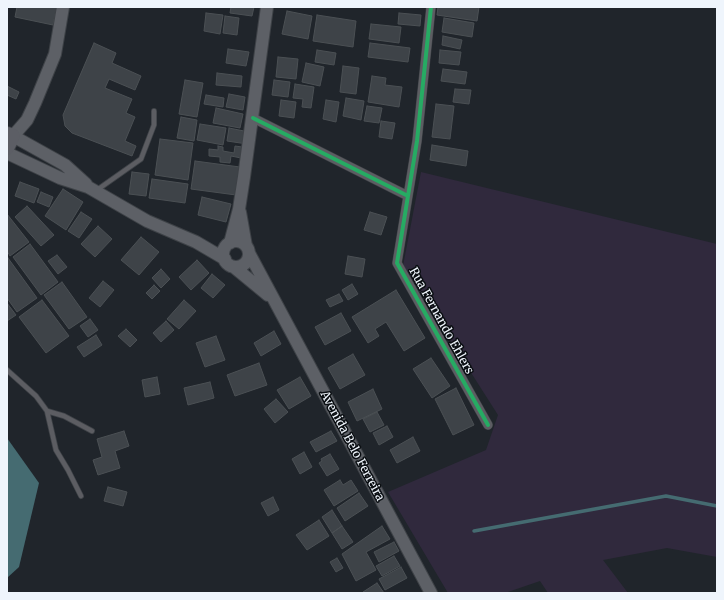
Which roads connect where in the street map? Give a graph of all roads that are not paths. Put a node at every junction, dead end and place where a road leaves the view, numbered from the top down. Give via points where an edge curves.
1 (63, 7) edge
2 (267, 7) edge
3 (431, 7) edge
4 (154, 111) dead end
5 (252, 118) junction
6 (10, 135) edge
7 (7, 148) edge
8 (7, 153) edge
9 (92, 189) junction
10 (408, 196) junction
11 (239, 209) junction
12 (196, 242) junction
13 (228, 244) junction
14 (248, 249) junction
15 (229, 263) junction
16 (272, 298) junction
17 (7, 370) edge
18 (47, 411) junction
19 (488, 425) dead end
20 (92, 431) dead end
21 (81, 496) dead end
22 (432, 593) edge

1 - 6 main road via 55,54 35,104 26,120
2 - 5 main road, Avenida Belo Ferreira
3 - 10 street, Rua Fernando Ehlers via 417,141
4 - 9 lane via 154,124 141,159
5 - 10 street
5 - 11 main road, Avenida Belo Ferreira
6 - 7 main road
6 - 9 main road via 64,165
8 - 9 main road via 60,178
9 - 12 main road via 147,221
10 - 19 street, Rua Fernando Ehlers via 397,263
11 - 13 main road, Avenida Belo Ferreira
11 - 14 main road, Avenida Belo Ferreira
12 - 13 main road
12 - 15 main road, Avenida Belo Ferreira
13 - 14 main road via 238,242
13 - 15 main road via 224,250
14 - 15 main road via 245,264 240,266
14 - 16 main road, Avenida Belo Ferreira
15 - 16 main road, Avenida Belo Ferreira
16 - 22 main road, Avenida Belo Ferreira
17 - 18 lane via 36,396
18 - 20 lane via 64,416
18 - 21 lane via 56,450

